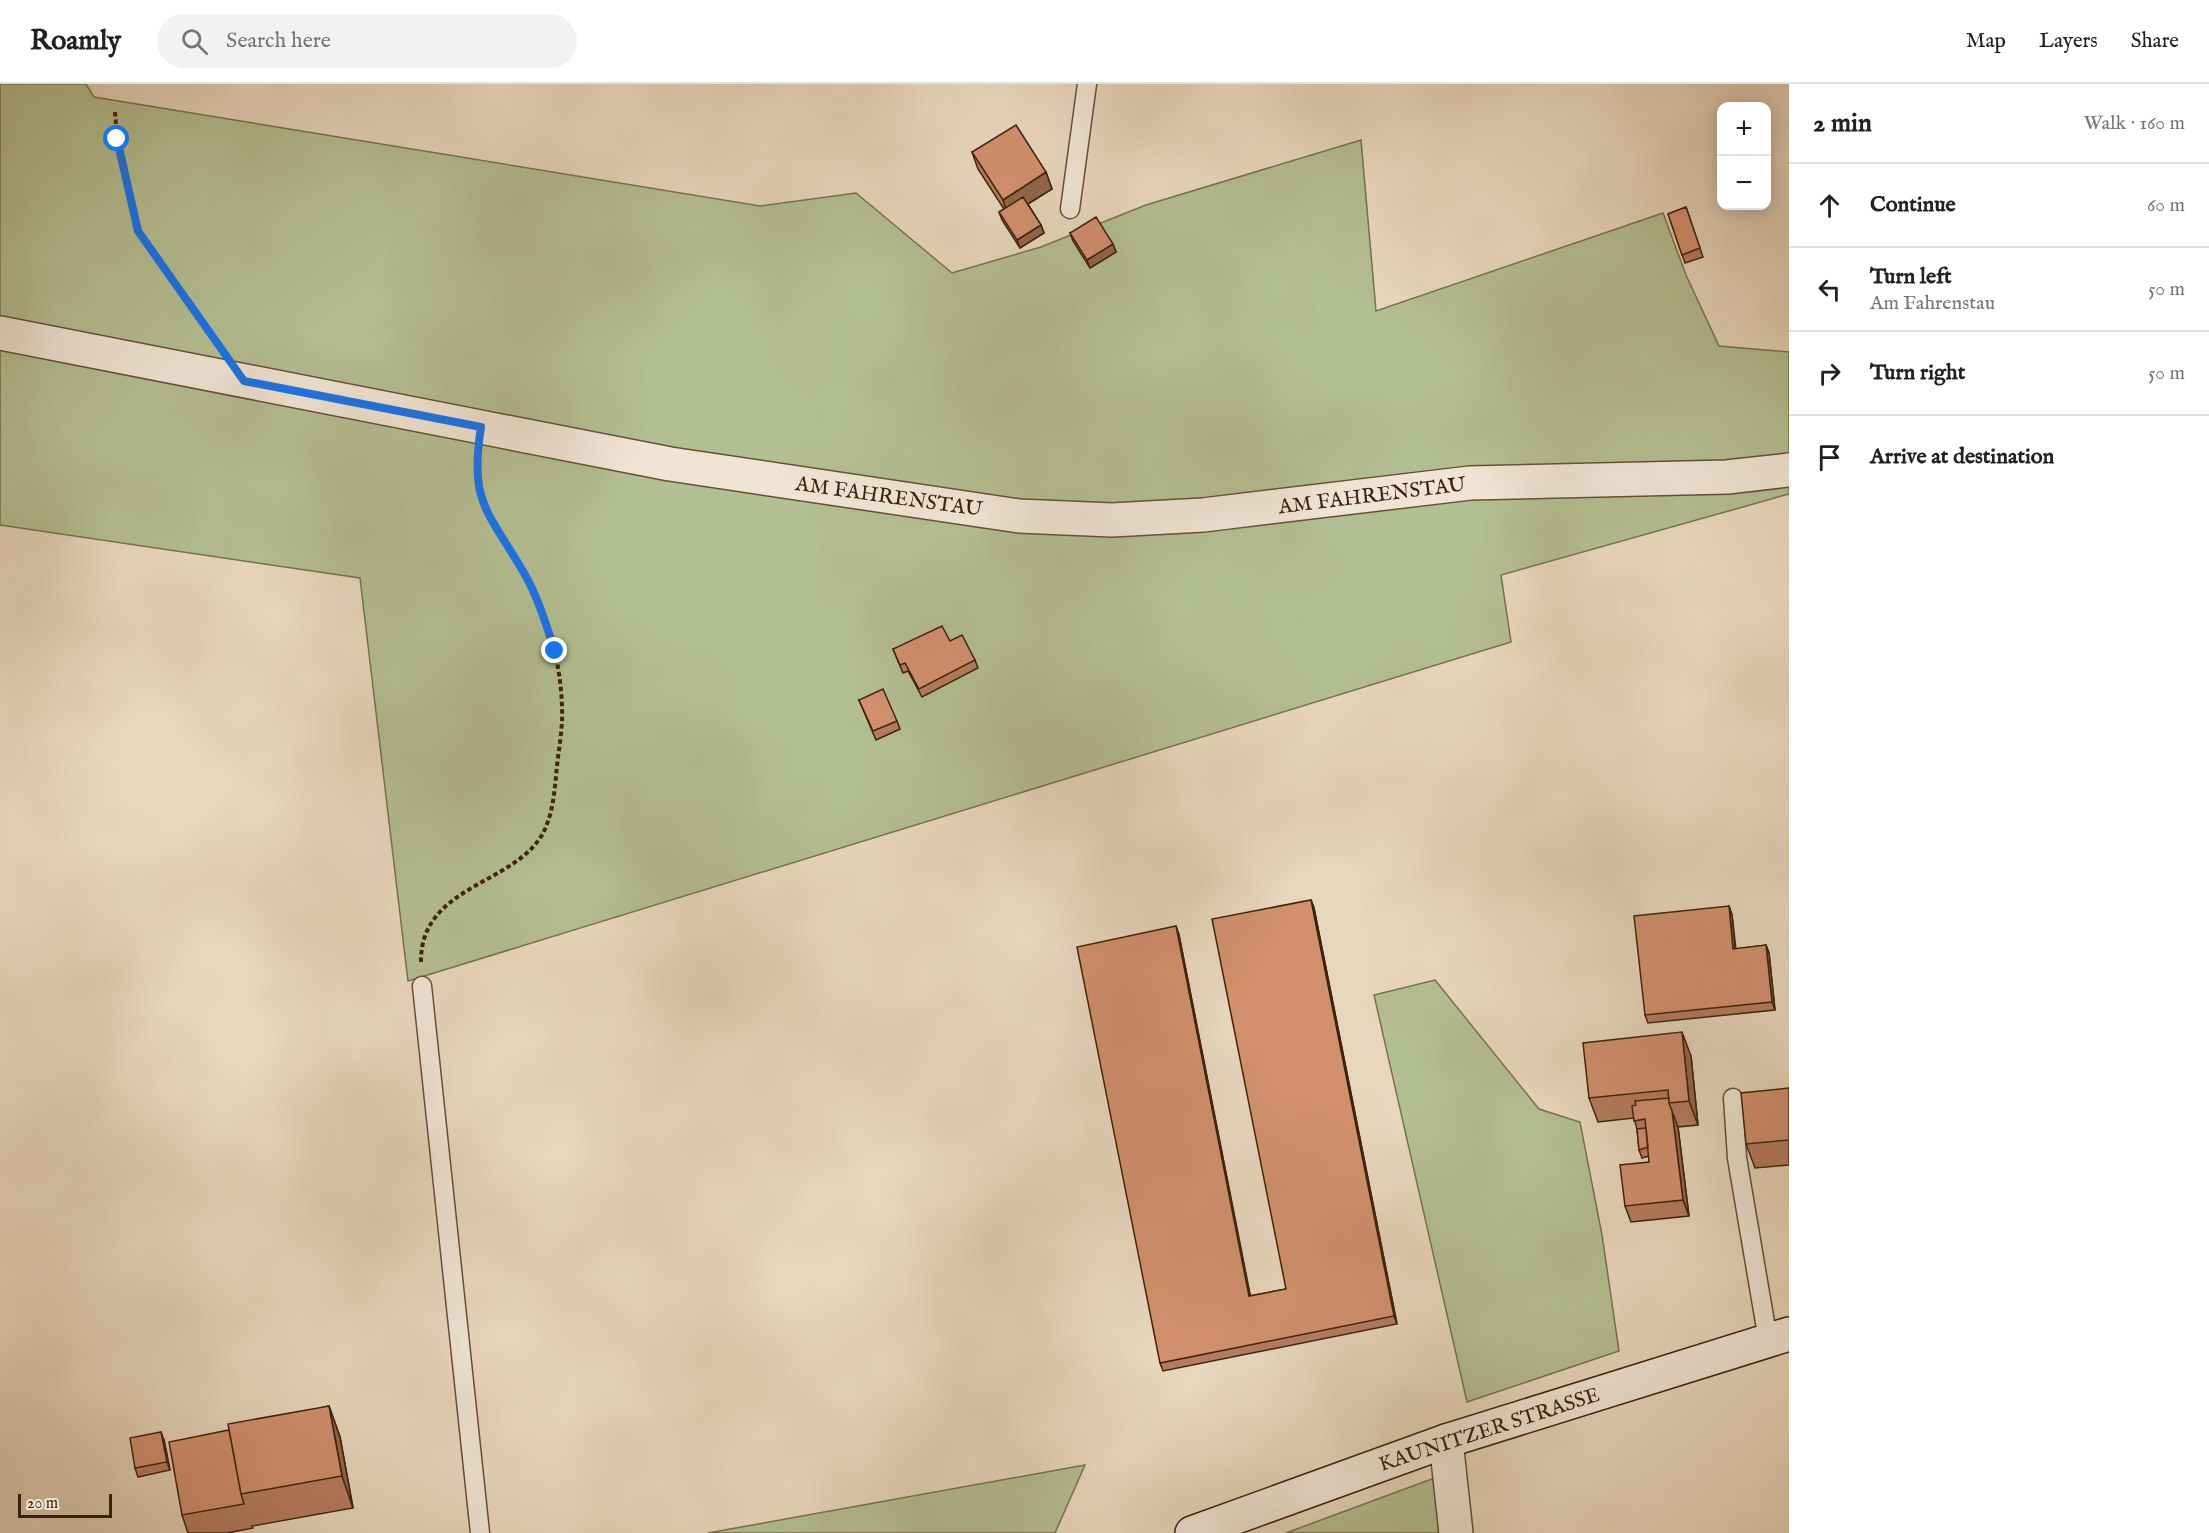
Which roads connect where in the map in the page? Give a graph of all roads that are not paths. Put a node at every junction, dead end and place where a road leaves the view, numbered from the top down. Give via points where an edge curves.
1 (1087, 84) edge
2 (1070, 209) dead end
3 (0, 333) edge
4 (1789, 470) edge
5 (422, 986) road end
6 (1732, 1098) dead end
7 (1779, 1337) edge
8 (1446, 1441) junction
9 (480, 1533) edge
10 (1192, 1533) edge
11 (1456, 1533) edge

1 - 2 lane
3 - 4 street, AM FAHRENSTAU via 670,464 996,512 1112,520 1203,515 1470,483 1727,477
5 - 9 lane
6 - 7 lane via 1737,1158
7 - 8 street, KAUNITZER STRASSE
8 - 10 street, KAUNITZER STRASSE
8 - 11 street

